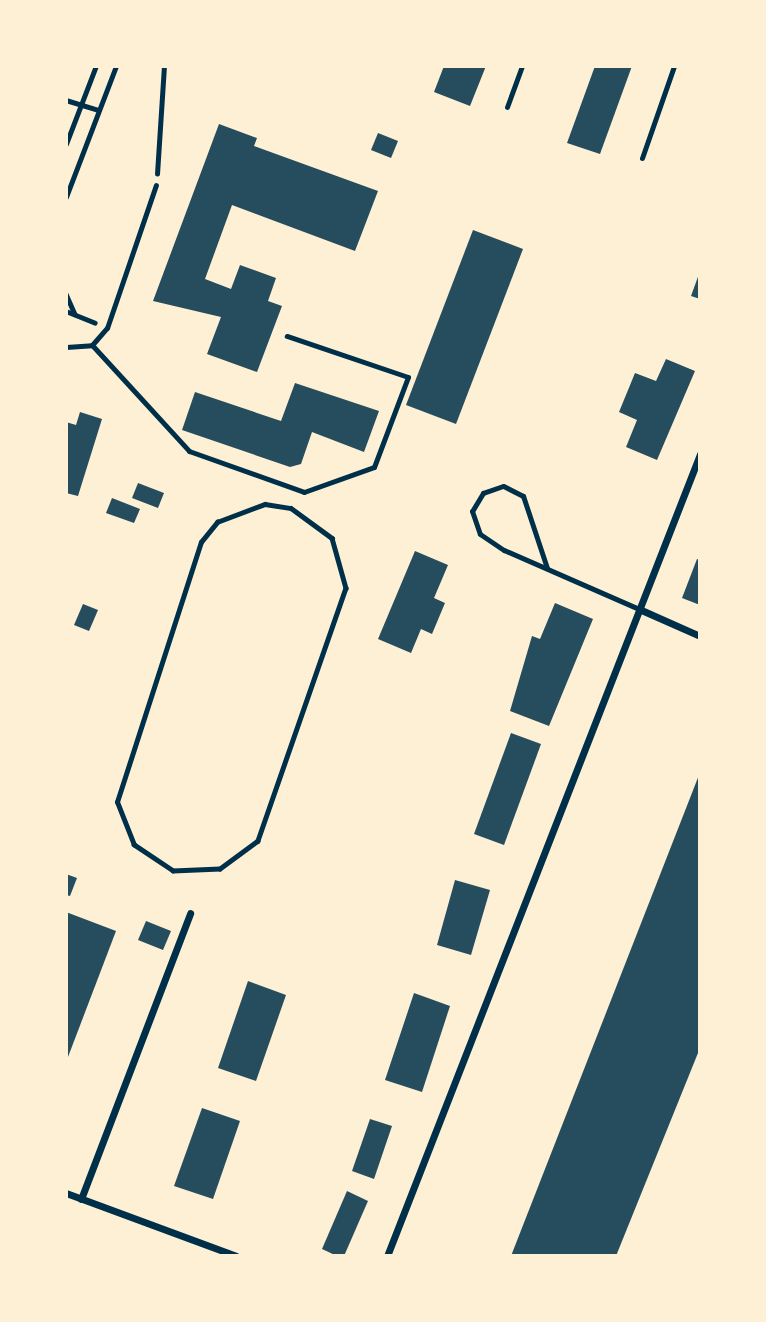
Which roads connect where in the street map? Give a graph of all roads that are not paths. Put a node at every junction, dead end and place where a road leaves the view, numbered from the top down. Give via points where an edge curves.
1 (522, 66) edge
2 (674, 66) edge
3 (507, 107) dead end
4 (642, 158) dead end
5 (156, 186) road end
6 (287, 336) dead end
7 (92, 345) junction
8 (66, 347) edge
9 (699, 454) edge
10 (547, 568) junction
11 (639, 609) junction
12 (699, 636) edge
13 (190, 913) dead end
14 (66, 1193) edge
15 (81, 1199) junction
16 (236, 1255) edge
17 (387, 1255) edge

1 - 3 lane
2 - 4 lane
5 - 7 lane via 107,328
6 - 7 lane via 408,377 374,467 304,492 189,451
7 - 8 lane
9 - 11 street
10 - 10 lane via 480,534 472,511 483,493 503,485 523,496
10 - 11 lane
11 - 12 street
11 - 17 street
13 - 15 street
14 - 15 street
15 - 16 street

